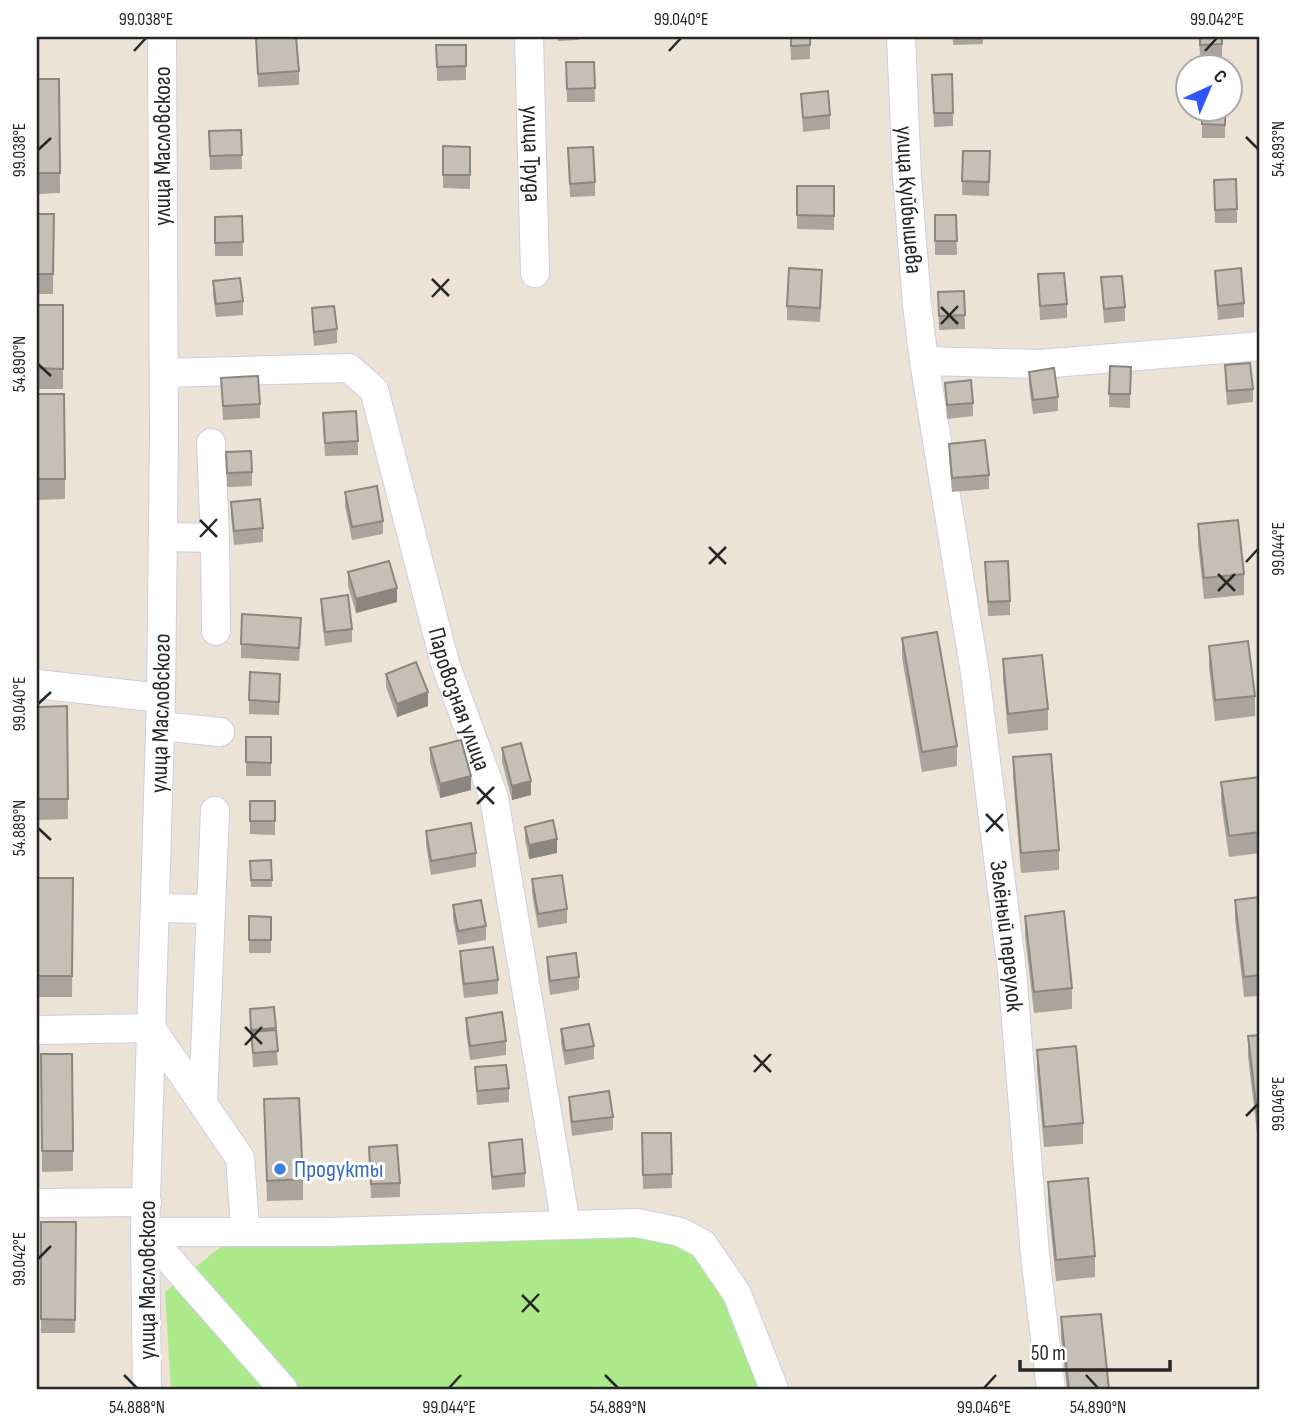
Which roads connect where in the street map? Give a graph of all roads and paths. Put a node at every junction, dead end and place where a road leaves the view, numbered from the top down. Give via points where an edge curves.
1 (162, 37) edge
2 (529, 37) edge
3 (901, 37) edge
4 (536, 273) dead end
5 (1260, 346) edge
6 (923, 361) junction
7 (164, 373) junction
8 (211, 443) dead end
9 (163, 537) junction
10 (215, 538) junction
11 (216, 631) dead end
12 (37, 684) edge
13 (161, 698) junction
14 (160, 726) junction
15 (220, 732) dead end
16 (215, 811) dead end
17 (155, 908) junction
18 (211, 909) junction
19 (151, 1028) junction
20 (37, 1030) edge
21 (203, 1103) junction
22 (147, 1202) junction
23 (37, 1203) edge
24 (565, 1225) junction
25 (245, 1227) dead end
26 (145, 1232) junction
27 (147, 1389) edge
28 (284, 1389) edge
29 (774, 1389) edge
30 (1051, 1389) edge

1 - 7 street, улица Масловского
2 - 4 street, улица Труда
3 - 6 street, улица Куйбышева
5 - 6 street via 1040,364
6 - 30 street, Зелёный переулок via 975,673 1012,971
7 - 9 street, улица Масловского
7 - 24 street, Паровозная улица via 349,368 374,390 445,663 494,798
8 - 10 street
9 - 10 street
9 - 13 street, улица Масловского
10 - 11 street
12 - 13 street
13 - 14 street, улица Масловского
14 - 15 street
14 - 17 street, улица Масловского
16 - 18 street
17 - 18 street
17 - 19 street, улица Масловского
18 - 21 street
19 - 20 street
19 - 21 street
19 - 22 street, улица Масловского
21 - 25 street via 240,1158
22 - 23 street
22 - 26 street, улица Масловского
24 - 26 street
24 - 29 street via 637,1223 680,1232 703,1244 737,1294
26 - 27 street, улица Масловского
26 - 28 street

